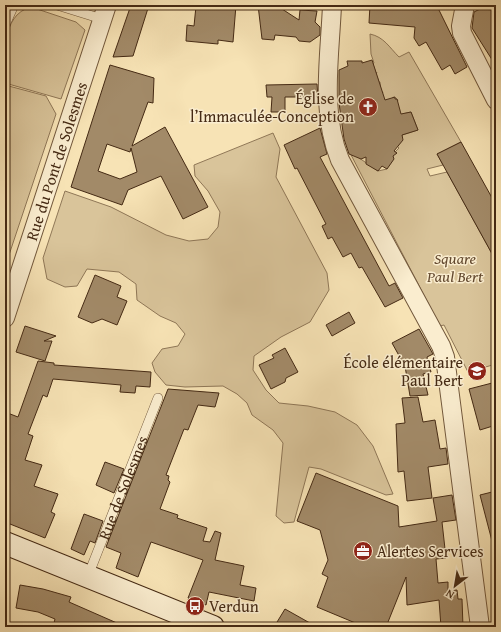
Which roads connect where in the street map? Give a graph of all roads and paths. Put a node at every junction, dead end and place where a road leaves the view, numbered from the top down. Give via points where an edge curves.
1 (14, 5) edge
2 (57, 5) edge
3 (332, 5) edge
4 (465, 5) edge
5 (104, 12) edge
6 (5, 25) edge
7 (496, 100) edge
8 (5, 318) edge
9 (158, 398) dead end
10 (5, 543) edge
11 (88, 576) junction
12 (187, 622) edge
13 (213, 627) edge
14 (480, 627) edge

1 - 6 lane
2 - 5 lane
3 - 14 street via 328,107 332,136 340,160 445,357
4 - 7 street via 462,33
5 - 8 street, Rue du Pont de Solesmes
9 - 11 lane, Rue de Solesmes
10 - 11 main road
11 - 12 main road
12 - 13 main road

